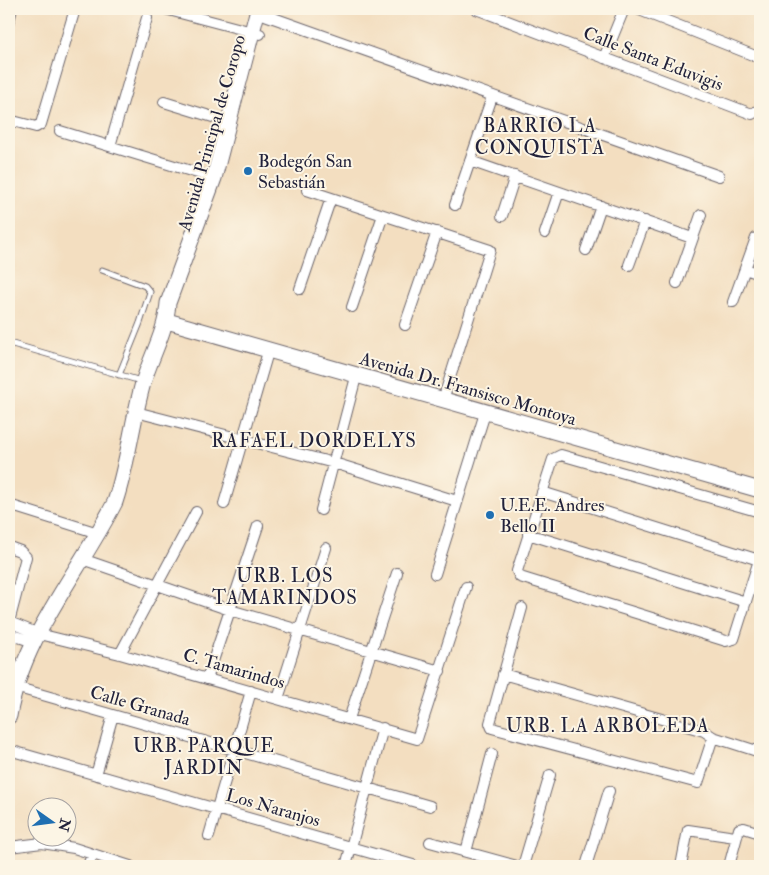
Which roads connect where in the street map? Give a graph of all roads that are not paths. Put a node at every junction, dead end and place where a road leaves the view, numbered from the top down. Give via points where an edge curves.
1 (12, 9) edge
2 (74, 9) edge
3 (165, 9) edge
4 (476, 9) edge
5 (624, 9) edge
6 (637, 9) edge
7 (264, 11) edge
8 (147, 18) dead end
9 (9, 21) edge
10 (256, 33) junction
11 (604, 58) junction
12 (760, 58) edge
13 (492, 97) junction
14 (164, 102) dead end
15 (760, 110) edge
16 (9, 120) edge
17 (229, 122) junction
18 (60, 131) dead end
19 (110, 146) junction
20 (470, 160) junction
21 (515, 176) junction
22 (719, 176) dead end
23 (214, 178) junction
24 (307, 190) dead end
25 (559, 192) junction
26 (331, 198) junction
27 (455, 205) dead end
28 (601, 206) junction
29 (383, 215) junction
30 (701, 215) dead end
31 (502, 216) dead end
32 (645, 221) junction
33 (437, 232) junction
34 (545, 233) dead end
35 (692, 238) junction
36 (756, 238) dead end
37 (586, 250) dead end
38 (630, 265) dead end
39 (745, 269) junction
40 (102, 270) dead end
41 (760, 274) edge
42 (677, 283) dead end
43 (300, 289) dead end
44 (733, 302) dead end
45 (352, 307) dead end
46 (167, 321) junction
47 (405, 325) dead end
48 (9, 343) edge
49 (268, 352) junction
50 (119, 375) junction
51 (356, 377) junction
52 (143, 382) junction
53 (443, 400) junction
54 (136, 412) junction
55 (485, 413) junction
56 (242, 440) junction
57 (334, 462) junction
58 (760, 490) edge
59 (542, 492) junction
60 (457, 502) junction
61 (224, 504) dead end
62 (9, 505) edge
63 (321, 510) dead end
64 (196, 512) dead end
65 (760, 512) edge
66 (258, 526) dead end
67 (98, 533) junction
68 (528, 534) junction
69 (9, 548) edge
70 (326, 548) dead end
71 (760, 559) edge
72 (82, 560) junction
73 (397, 574) dead end
74 (435, 574) dead end
75 (158, 587) junction
76 (466, 587) dead end
77 (746, 602) junction
78 (522, 608) dead end
79 (230, 610) junction
80 (9, 617) edge
81 (300, 631) junction
82 (9, 634) edge
83 (37, 638) junction
84 (372, 651) junction
85 (120, 654) junction
86 (440, 671) junction
87 (503, 674) junction
88 (207, 679) junction
89 (15, 687) junction
90 (251, 691) junction
91 (278, 698) junction
92 (113, 715) junction
93 (9, 716) edge
94 (349, 719) junction
95 (383, 728) junction
96 (714, 737) junction
97 (9, 750) edge
98 (234, 750) junction
99 (760, 752) edge
100 (492, 754) dead end
101 (96, 775) junction
102 (550, 775) dead end
103 (367, 788) junction
104 (609, 790) dead end
105 (430, 806) dead end
106 (217, 809) junction
107 (760, 833) edge
108 (209, 836) dead end
109 (735, 838) junction
110 (430, 842) dead end
111 (9, 847) edge
112 (351, 847) junction
113 (466, 852) junction
114 (92, 854) junction
115 (486, 862) edge
116 (413, 864) dead end
117 (88, 866) edge
118 (130, 866) edge
119 (346, 866) edge
120 (518, 866) edge
121 (523, 866) edge
122 (586, 866) edge
123 (681, 866) edge
124 (730, 866) edge

1 - 9 street
2 - 16 street via 41,124 36,127
3 - 10 street
4 - 11 street, Calle Santa Eduvigis
5 - 11 street
6 - 12 street
7 - 10 main road, Avenida Principal de Coropo
7 - 13 street
8 - 19 street
10 - 17 main road, Avenida Principal de Coropo
10 - 46 main road, Avenida Principal de Coropo via 224,176 177,308
11 - 15 street, Calle Santa Eduvigis via 752,114
13 - 20 street
13 - 22 street
14 - 17 street
17 - 23 main road, Avenida Principal de Coropo
18 - 19 street
19 - 23 street
20 - 21 street
20 - 27 street
21 - 25 street
21 - 31 street
23 - 46 main road, Avenida Principal de Coropo via 168,303
24 - 26 street
25 - 28 street
25 - 34 street
26 - 29 street
26 - 43 street
28 - 32 street
28 - 37 street
29 - 33 street
29 - 45 street
30 - 35 street
32 - 35 street
32 - 38 street
33 - 47 street
33 - 53 street via 490,250
35 - 42 street
36 - 39 street
39 - 41 street
39 - 44 street
40 - 50 lane via 145,286 150,292
46 - 49 main road, Avenida Dr. Fransisco Montoya
46 - 52 main road, Avenida Principal de Coropo
48 - 50 lane
49 - 51 main road, Avenida Dr. Fransisco Montoya
49 - 56 street
50 - 52 lane
51 - 53 main road, Avenida Dr. Fransisco Montoya
51 - 57 street
52 - 54 main road, Avenida Principal de Coropo
53 - 55 main road, Avenida Dr. Fransisco Montoya
54 - 56 street
54 - 67 main road, Avenida Principal de Coropo via 122,480 115,502
55 - 58 main road, Avenida Dr. Fransisco Montoya
55 - 60 street
56 - 57 street
56 - 61 street
57 - 60 street
57 - 63 street
59 - 65 street via 553,459 564,454
59 - 68 street
59 - 71 street
60 - 74 street
62 - 67 street
64 - 75 street
66 - 79 street
67 - 72 main road, Avenida Principal de Coropo
68 - 77 street
68 - 77 street via 517,568 520,577 722,640 734,639
69 - 80 street via 26,557
70 - 81 street
71 - 77 street
72 - 75 street
72 - 83 main road, Avenida Principal de Coropo
73 - 84 street
75 - 79 street
75 - 85 street
76 - 86 street
78 - 87 street
79 - 81 street
79 - 88 street
80 - 83 street
81 - 84 street
81 - 91 street
82 - 83 street
83 - 85 street, C. Tamarindos
83 - 89 main road, Avenida Principal de Coropo
84 - 86 street
84 - 94 street
85 - 88 street, C. Tamarindos
86 - 95 street, C. Tamarindos via 419,737 416,739
87 - 96 street via 704,731
87 - 96 street via 490,724 492,728 698,783
88 - 90 street, C. Tamarindos
89 - 92 street, Calle Granada
89 - 93 main road, Avenida Principal de Coropo
90 - 91 street, C. Tamarindos
90 - 98 street
91 - 94 street, C. Tamarindos
92 - 98 street, Calle Granada
92 - 101 street
94 - 95 street, C. Tamarindos
95 - 103 street
96 - 99 street
97 - 101 street, Los Naranjos
98 - 103 street, Calle Granada
98 - 106 street
100 - 113 street
101 - 106 street, Los Naranjos
102 - 121 street
103 - 105 street, Calle Granada
103 - 112 street
104 - 122 street
106 - 108 street
106 - 112 street, Los Naranjos
107 - 109 street via 739,829
109 - 123 street via 688,830
109 - 124 street
110 - 113 street
111 - 114 street via 42,843
112 - 116 street, Los Naranjos
112 - 119 street
113 - 115 street
114 - 117 street
114 - 118 street
115 - 120 street

